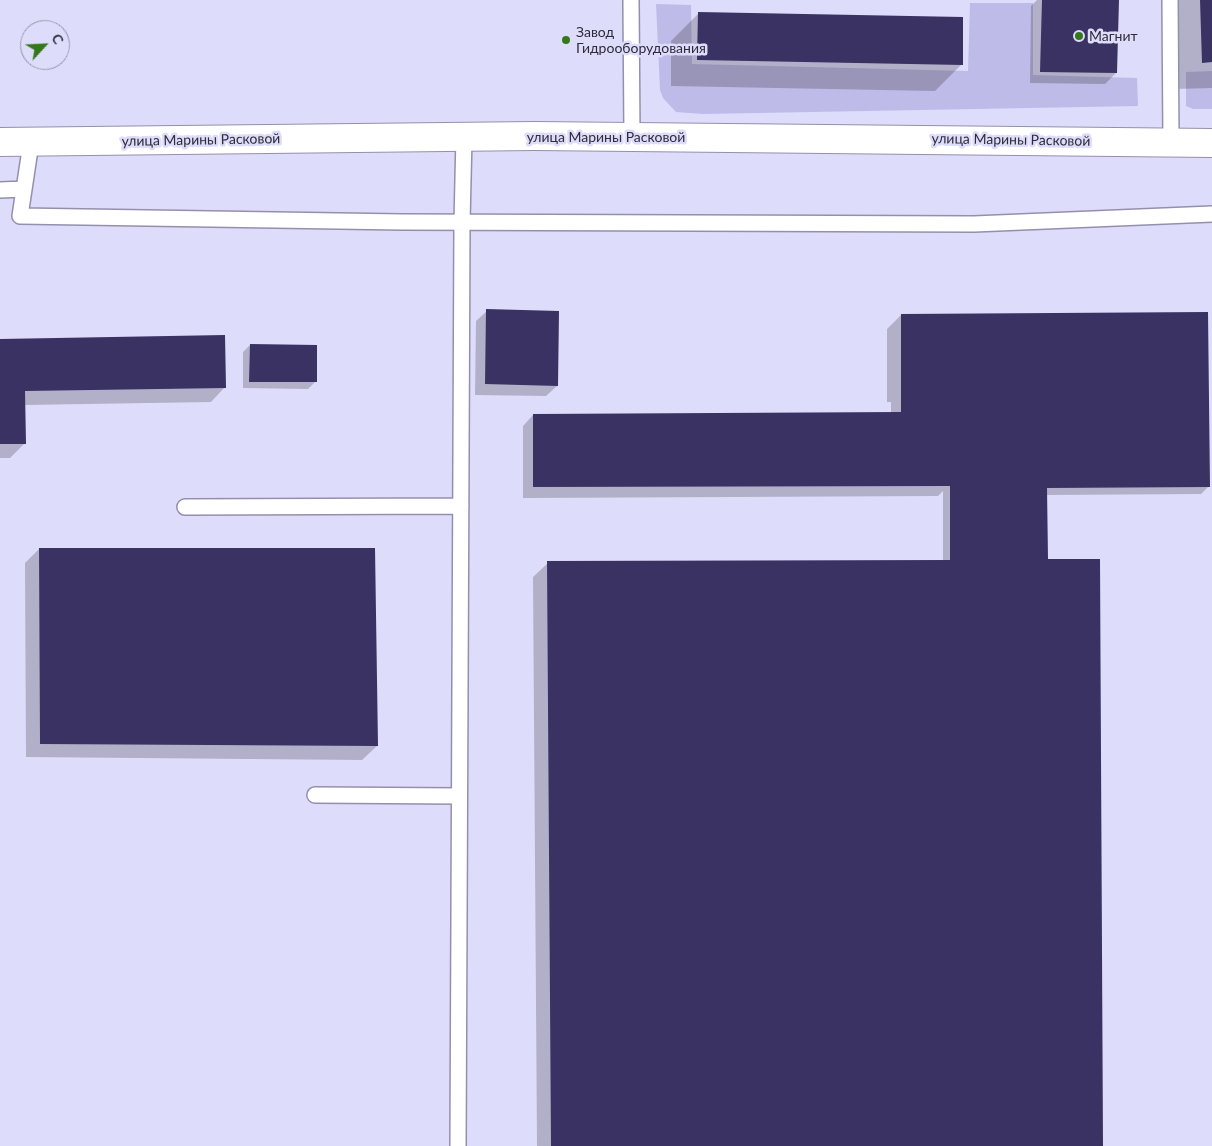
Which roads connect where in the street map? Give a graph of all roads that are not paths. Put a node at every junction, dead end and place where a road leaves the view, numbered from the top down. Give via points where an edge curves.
1 (631, 0) edge
2 (1170, 0) edge
3 (464, 137) junction
4 (632, 137) junction
5 (0, 142) edge
6 (1171, 142) junction
7 (1212, 142) edge
8 (31, 143) junction
9 (24, 189) junction
10 (0, 190) edge
11 (1212, 214) edge
12 (462, 222) junction
13 (461, 506) junction
14 (185, 507) dead end
15 (315, 795) dead end
16 (459, 796) junction
17 (458, 1146) edge

1 - 4 lane
2 - 6 lane
3 - 4 street, улица Марины Расковой
3 - 8 street, улица Марины Расковой
3 - 12 lane
4 - 6 street, улица Марины Расковой
5 - 8 street, улица Марины Расковой
6 - 7 street, улица Марины Расковой
8 - 9 lane
9 - 10 lane
9 - 12 lane via 20,216
11 - 12 lane via 974,224
12 - 13 lane
13 - 14 lane
13 - 16 lane
15 - 16 lane
16 - 17 lane

